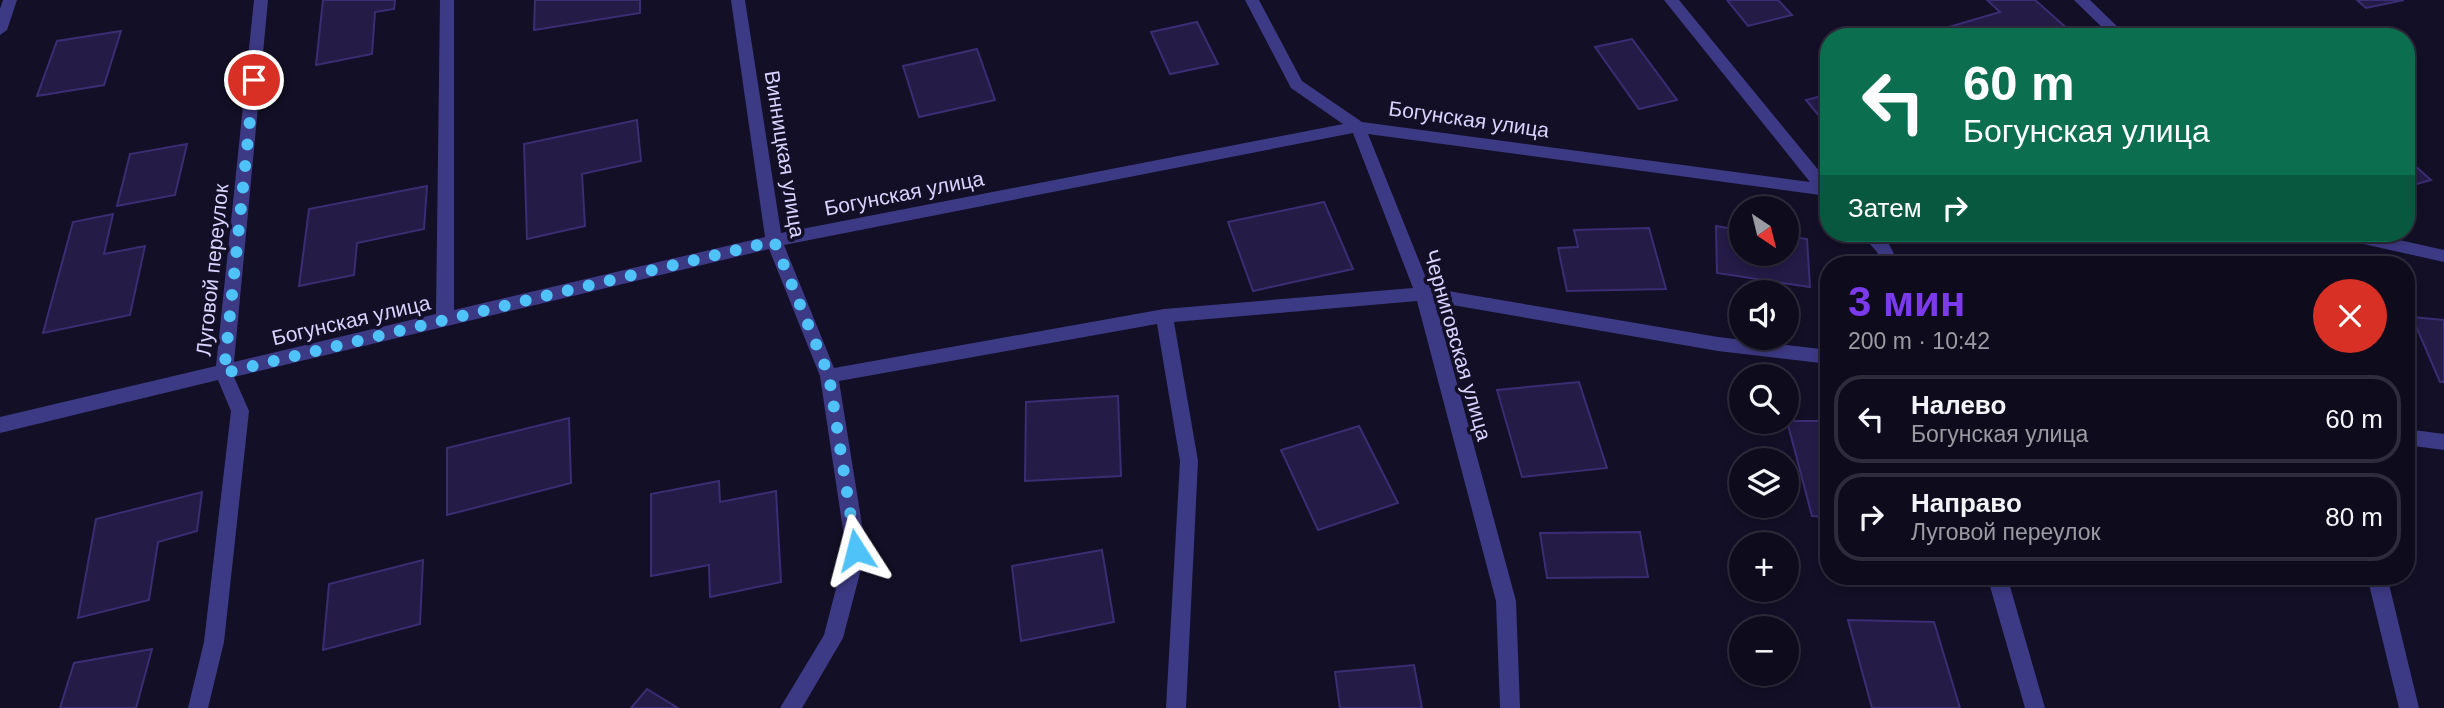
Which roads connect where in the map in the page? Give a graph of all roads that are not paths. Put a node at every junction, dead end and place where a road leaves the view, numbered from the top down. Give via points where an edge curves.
1 (10, 0) edge
2 (261, 0) edge
3 (447, 0) edge
4 (737, 0) edge
5 (1252, 0) edge
6 (1671, 0) edge
7 (2081, 0) edge
8 (2111, 28) edge
9 (0, 30) edge
10 (1358, 127) junction
11 (1820, 182) edge
12 (1820, 190) edge
13 (774, 241) junction
14 (2381, 242) edge
15 (2444, 256) edge
16 (1424, 294) junction
17 (1164, 316) junction
18 (445, 321) junction
19 (1820, 356) edge
20 (224, 373) junction
21 (829, 376) junction
22 (0, 425) edge
23 (2415, 438) edge
24 (2444, 442) edge
25 (2000, 585) edge
26 (2379, 585) edge
27 (198, 708) edge
28 (790, 708) edge
29 (1176, 708) edge
30 (1510, 708) edge
31 (2035, 708) edge
32 (2409, 708) edge

1 - 9 street
2 - 20 street, Луговой переулок
3 - 18 street
4 - 13 street, Винницкая улица
5 - 10 street via 1296,84
6 - 11 street
7 - 8 street
10 - 12 street, Богунская улица
10 - 13 street, Богунская улица
10 - 16 street, Черниговская улица
13 - 18 street, Богунская улица
13 - 21 street, Винницкая улица
14 - 15 street
16 - 17 street
16 - 19 street via 1718,344
16 - 30 street, Черниговская улица via 1506,601
17 - 21 street
17 - 29 street via 1189,461
18 - 20 street, Богунская улица
20 - 22 street, Богунская улица
20 - 27 street, Луговой переулок via 240,411 214,642
21 - 28 street, Винницкая улица via 856,550 833,638
23 - 24 street
25 - 31 street
26 - 32 street

